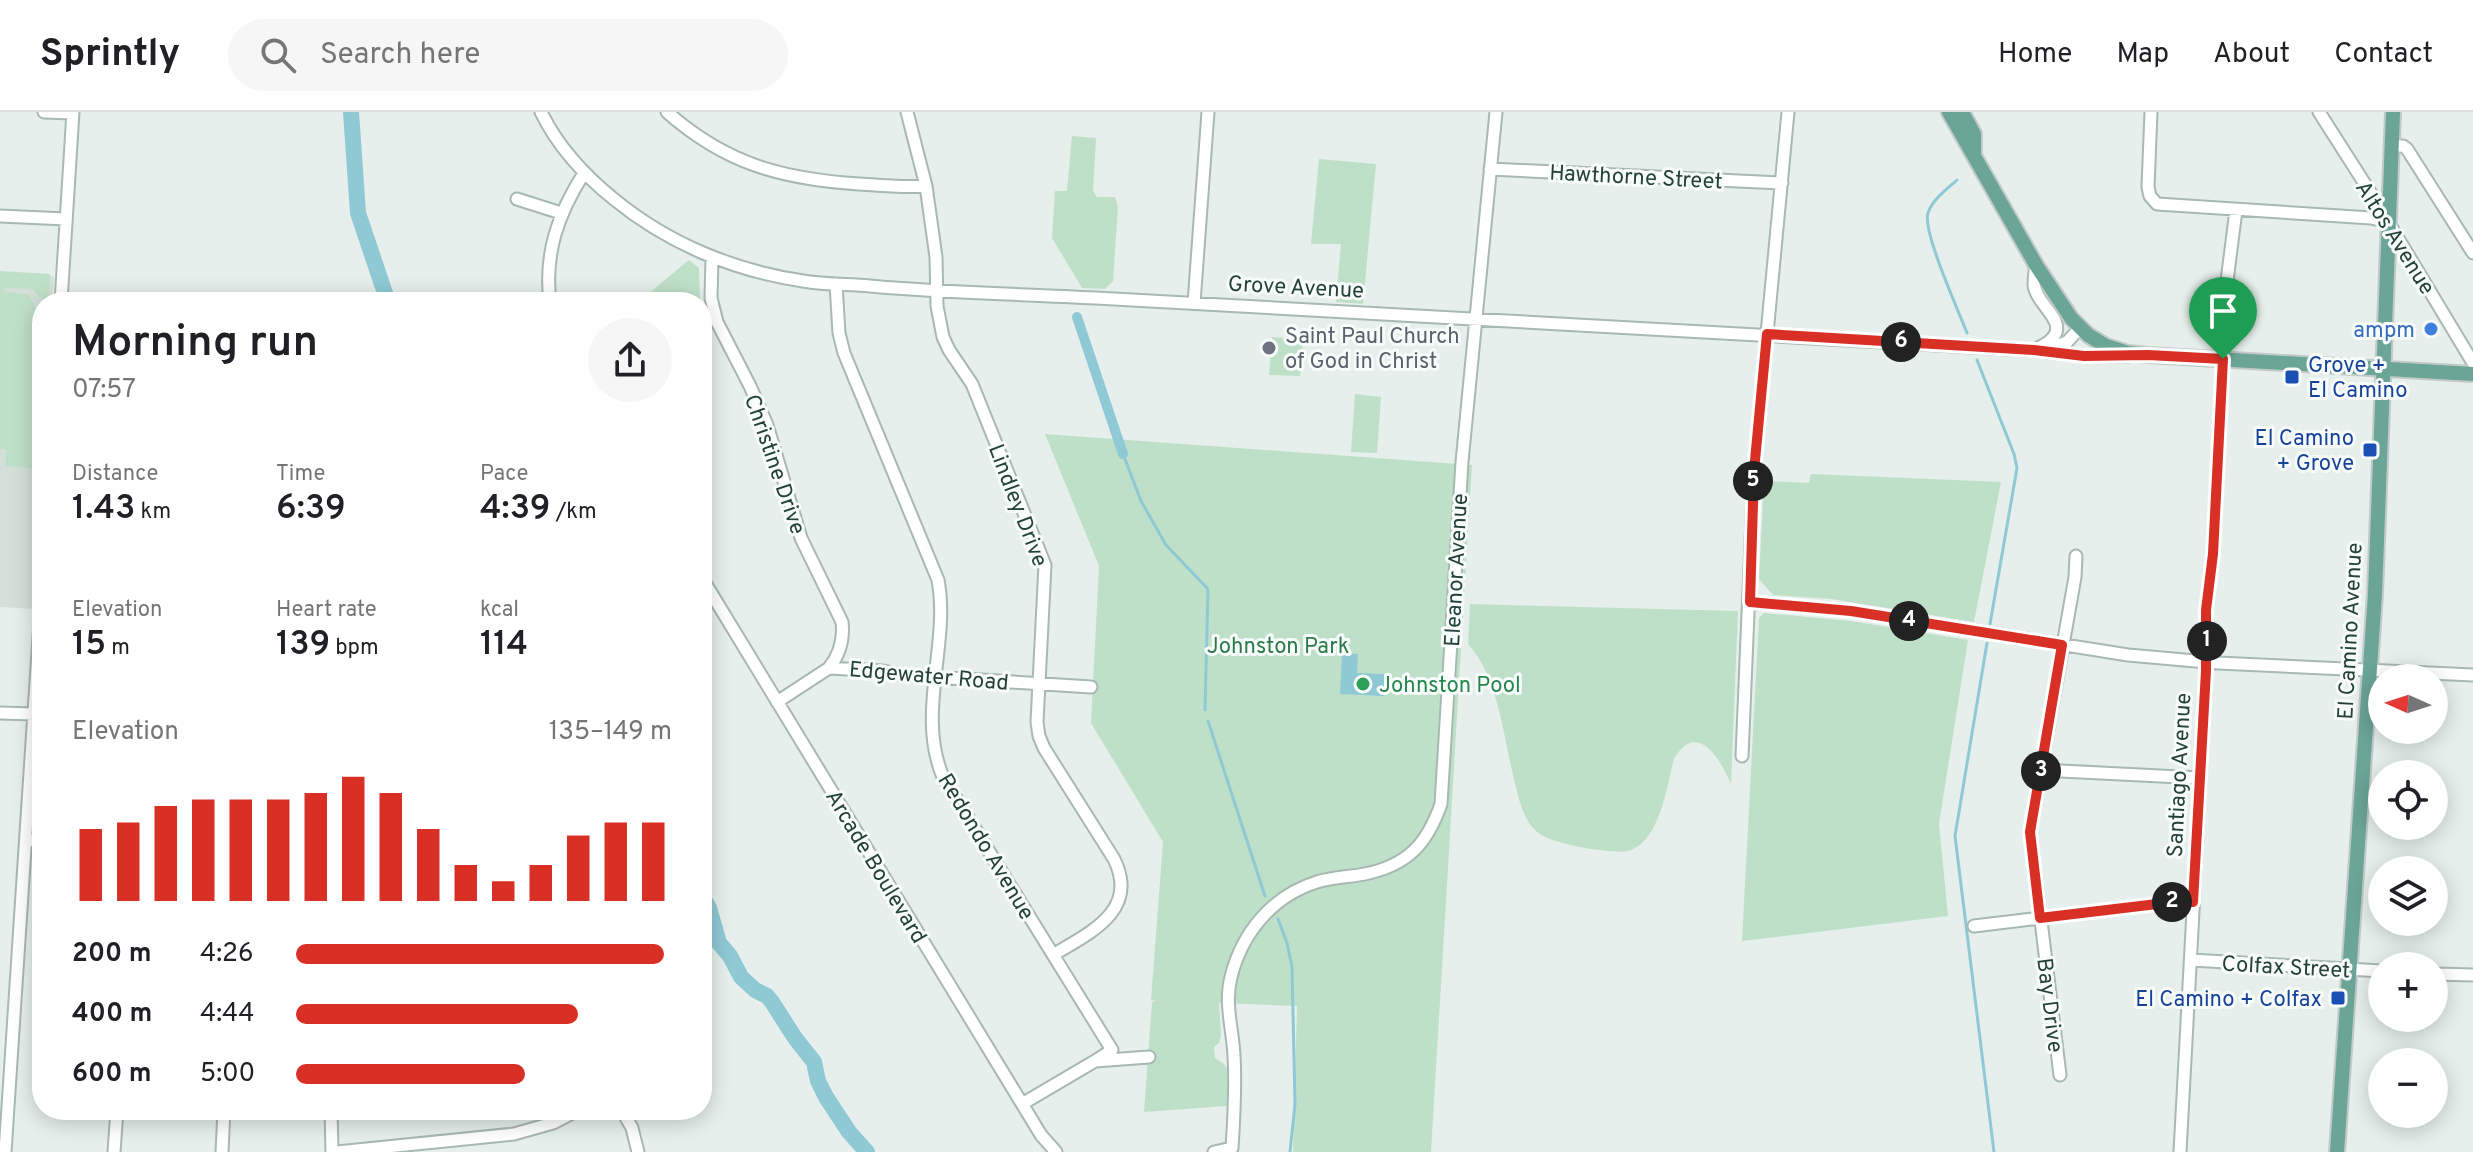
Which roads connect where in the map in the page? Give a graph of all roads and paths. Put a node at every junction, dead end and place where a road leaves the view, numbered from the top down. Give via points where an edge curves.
1 (44, 112) edge
2 (541, 112) edge
3 (667, 112) edge
4 (907, 112) edge
5 (1208, 112) edge
6 (1496, 112) edge
7 (1788, 112) edge
8 (1949, 112) edge
9 (1962, 112) edge
10 (2151, 112) edge
11 (2319, 112) edge
12 (2393, 112) edge
13 (73, 113) edge
14 (2391, 146) junction
15 (1974, 154) junction
16 (1490, 169) junction
17 (584, 173) junction
18 (1782, 183) junction
19 (926, 186) junction
20 (517, 199) dead end
21 (2236, 210) junction
22 (561, 213) junction
23 (0, 216) edge
24 (66, 219) junction
25 (2388, 222) junction
26 (2473, 253) edge
27 (712, 257) junction
28 (2036, 265) junction
29 (836, 284) junction
30 (62, 292) edge
31 (549, 292) edge
32 (711, 292) edge
33 (937, 292) junction
34 (712, 302) edge
35 (1194, 303) junction
36 (1476, 318) junction
37 (2080, 328) junction
38 (1767, 334) junction
39 (2034, 350) junction
40 (2148, 355) junction
41 (2223, 359) junction
42 (2473, 363) edge
43 (2382, 370) junction
44 (2473, 374) edge
45 (2076, 556) dead end
46 (712, 595) edge
47 (1750, 602) junction
48 (2062, 645) junction
49 (2206, 662) junction
50 (2370, 664) edge
51 (829, 668) junction
52 (2368, 669) edge
53 (2448, 674) edge
54 (2473, 675) edge
55 (935, 677) junction
56 (1039, 684) junction
57 (1091, 687) dead end
58 (2368, 698) edge
59 (777, 702) junction
60 (0, 713) edge
61 (32, 714) edge
62 (32, 746) edge
63 (1742, 756) dead end
64 (2041, 770) junction
65 (2200, 778) junction
66 (26, 840) junction
67 (32, 840) edge
68 (2193, 902) junction
69 (2040, 918) junction
70 (1974, 926) dead end
71 (1053, 955) junction
72 (2191, 960) junction
73 (2349, 969) junction
74 (2368, 970) edge
75 (2448, 974) edge
76 (2473, 975) edge
77 (1149, 1057) dead end
78 (1095, 1061) junction
79 (2060, 1075) dead end
80 (5, 1084) edge
81 (1022, 1104) junction
82 (116, 1120) edge
83 (224, 1120) edge
84 (332, 1120) edge
85 (559, 1120) edge
86 (628, 1120) edge
87 (5, 1152) edge
88 (114, 1152) edge
89 (222, 1152) edge
90 (334, 1152) edge
91 (638, 1152) edge
92 (1056, 1152) edge
93 (1214, 1152) edge
94 (2180, 1152) edge
95 (2337, 1152) edge

1 - 13 street
2 - 17 street
3 - 19 street via 727,154 777,173 822,181
4 - 19 street, Lindley Drive
5 - 35 street
6 - 16 street, Eleanor Avenue
7 - 18 street
8 - 15 main road
9 - 15 main road via 1974,134
10 - 21 street via 2152,200 2160,205
11 - 25 street, Altos Avenue
12 - 14 main road, El Camino Avenue
13 - 24 street
14 - 25 main road, El Camino Avenue
14 - 26 street via 2407,149
15 - 28 main road
16 - 18 street, Hawthorne Street
16 - 36 street, Eleanor Avenue
17 - 22 street
17 - 27 street, Grove Avenue via 649,225
18 - 38 street
19 - 33 street, Lindley Drive
20 - 22 street
21 - 25 street
21 - 41 street, Santiago Avenue
22 - 31 street via 550,255
23 - 24 street
24 - 30 street
25 - 42 street, Altos Avenue
25 - 43 main road, El Camino Avenue
27 - 29 street, Grove Avenue via 773,276
27 - 32 street, Christine Drive
28 - 37 main road
28 - 39 street via 2034,287 2056,320 2056,329 2049,342
29 - 33 street, Grove Avenue
29 - 55 street, Redondo Avenue via 844,353 938,580
33 - 35 street, Grove Avenue
33 - 56 street, Lindley Drive via 943,337 972,384 1043,558
34 - 51 street, Christine Drive via 767,425 801,538 842,622 840,649
35 - 36 street, Grove Avenue
36 - 38 street, Grove Avenue
36 - 93 street, Eleanor Avenue via 1441,804 1432,829 1415,851 1393,866 1318,881 1292,892 1251,930 1230,981 1236,1096 1232,1148
37 - 39 street, Grove Avenue via 2056,348
37 - 40 main road, Grove Avenue via 2106,346
38 - 39 street, Grove Avenue
38 - 47 street via 1754,471
39 - 40 street, Grove Avenue
40 - 41 main road, Grove Avenue
41 - 43 main road, Grove Avenue
41 - 49 street, Santiago Avenue
43 - 44 main road, Grove Avenue
43 - 50 main road, El Camino Avenue
45 - 48 street, Bay Drive
46 - 59 street, Arcade Boulevard
47 - 48 street via 1851,611
47 - 63 street
48 - 49 street
48 - 64 street, Bay Drive
49 - 52 street
49 - 65 street, Santiago Avenue
51 - 55 street, Edgewater Road
51 - 59 street, Edgewater Road
53 - 54 street
55 - 56 street, Edgewater Road
55 - 71 street, Redondo Avenue via 932,737 937,764
56 - 57 street, Edgewater Road
56 - 71 street, Lindley Drive via 1041,742 1114,859 1121,879 1119,900 1108,918
58 - 73 main road, El Camino Avenue
59 - 81 street, Arcade Boulevard
60 - 61 street
62 - 66 street
64 - 65 street
64 - 69 street, Bay Drive via 2030,832
65 - 68 street, Santiago Avenue
66 - 67 street
66 - 80 street
68 - 69 street
68 - 72 street, Santiago Avenue
69 - 70 street
69 - 79 street, Bay Drive
71 - 78 street, Redondo Avenue via 1112,1050
72 - 73 street, Colfax Street
72 - 94 street, Santiago Avenue
73 - 74 street, Colfax Street
73 - 95 main road, El Camino Avenue
75 - 76 street
77 - 78 street
78 - 81 street
80 - 87 street
81 - 92 street, Arcade Boulevard
82 - 88 street
83 - 89 street
84 - 90 street
85 - 90 street via 514,1134
86 - 91 street

